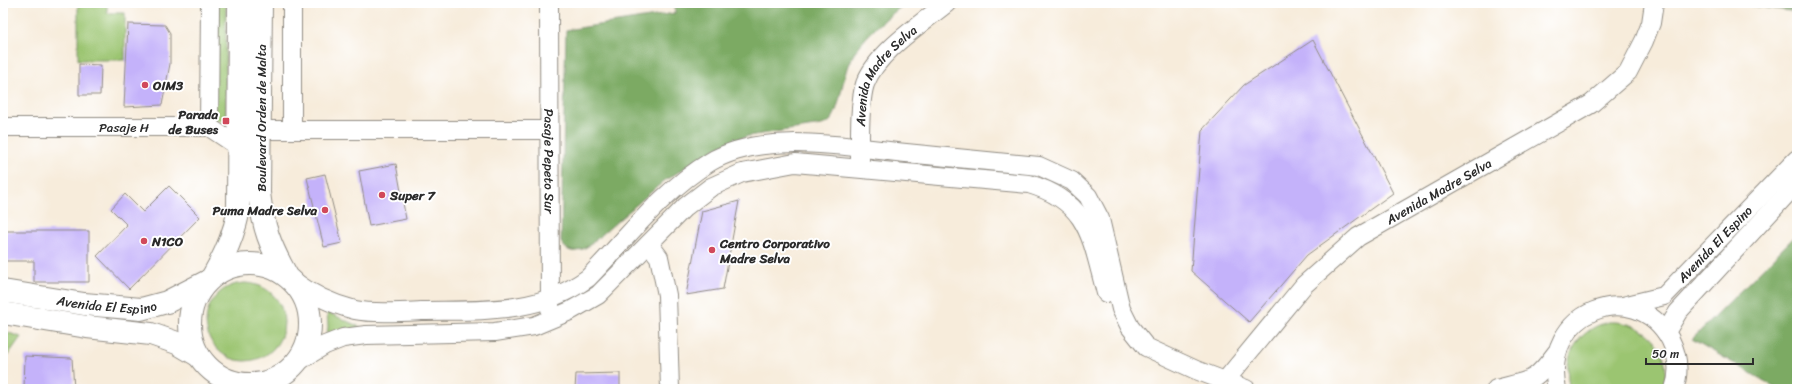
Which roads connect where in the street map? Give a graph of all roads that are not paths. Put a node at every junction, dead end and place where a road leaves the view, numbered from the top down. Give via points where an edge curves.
1 (210, 3) edge
2 (239, 3) edge
3 (261, 3) edge
4 (292, 3) edge
5 (549, 3) edge
6 (947, 3) edge
7 (1654, 3) edge
8 (3, 127) edge
9 (209, 127) junction
10 (261, 130) junction
11 (292, 130) junction
12 (549, 130) junction
13 (239, 146) junction
14 (860, 148) junction
15 (1797, 159) edge
16 (860, 168) junction
17 (1797, 183) edge
18 (649, 244) junction
19 (289, 278) junction
20 (210, 279) junction
21 (3, 291) edge
22 (550, 299) junction
23 (1620, 307) junction
24 (3, 313) edge
25 (549, 320) junction
26 (1666, 332) junction
27 (1556, 352) junction
28 (212, 372) edge
29 (284, 376) edge
30 (1219, 386) edge
31 (670, 389) edge
32 (1246, 389) edge
33 (1496, 389) edge
34 (1557, 389) edge
35 (1674, 389) edge

1 - 9 street
2 - 13 main road, Boulevard Orden de Malta
3 - 10 main road, Boulevard Orden de Malta
4 - 11 street
5 - 12 street, Pasaje Pepeto Sur
6 - 14 street, Avenida Madre Selva via 900,41 872,70 865,85
7 - 30 street, Avenida Madre Selva via 1651,23 1644,42 1628,72 1590,104 1358,237 1304,285
8 - 9 street, Pasaje H
9 - 13 street
10 - 11 street
10 - 19 main road, Boulevard Orden de Malta via 259,193 262,218 268,239
11 - 12 street
12 - 22 street, Pasaje Pepeto Sur
13 - 20 main road, Boulevard Orden de Malta via 238,214 226,254
14 - 16 street, Avenida Madre Selva
14 - 22 street via 772,144 742,149 712,161 688,177 648,214 588,278 578,286
14 - 30 street via 1039,166 1072,181 1088,196 1100,219 1121,309 1130,327 1146,347
15 - 23 street, Avenida El Espino via 1664,296
16 - 18 street via 795,163 727,178 711,186 685,207
16 - 30 street via 1029,184 1059,196 1072,207 1085,224 1112,315 1128,343 1146,359
17 - 26 street, Avenida El Espino via 1678,312
18 - 25 street via 598,295
18 - 31 street via 659,257 667,295
19 - 20 main road via 274,268 252,263 231,266
19 - 22 street via 309,293 327,302 357,311 511,309
19 - 29 main road via 305,299 310,320 303,352
20 - 21 main road, Avenida El Espino via 167,302 141,308 84,304
20 - 28 main road via 195,299 190,318 191,338
22 - 25 street, Pasaje Pepeto Sur
23 - 26 street via 1652,318
23 - 27 street via 1601,309 1582,317 1566,332
24 - 28 main road, Avenida El Espino via 150,334 177,342
25 - 29 street via 534,326 495,332 366,335 343,338 325,345
26 - 35 street via 1674,347 1678,363
27 - 33 street via 1535,378
27 - 34 street via 1554,365
28 - 29 main road via 230,381 249,384
30 - 32 street

